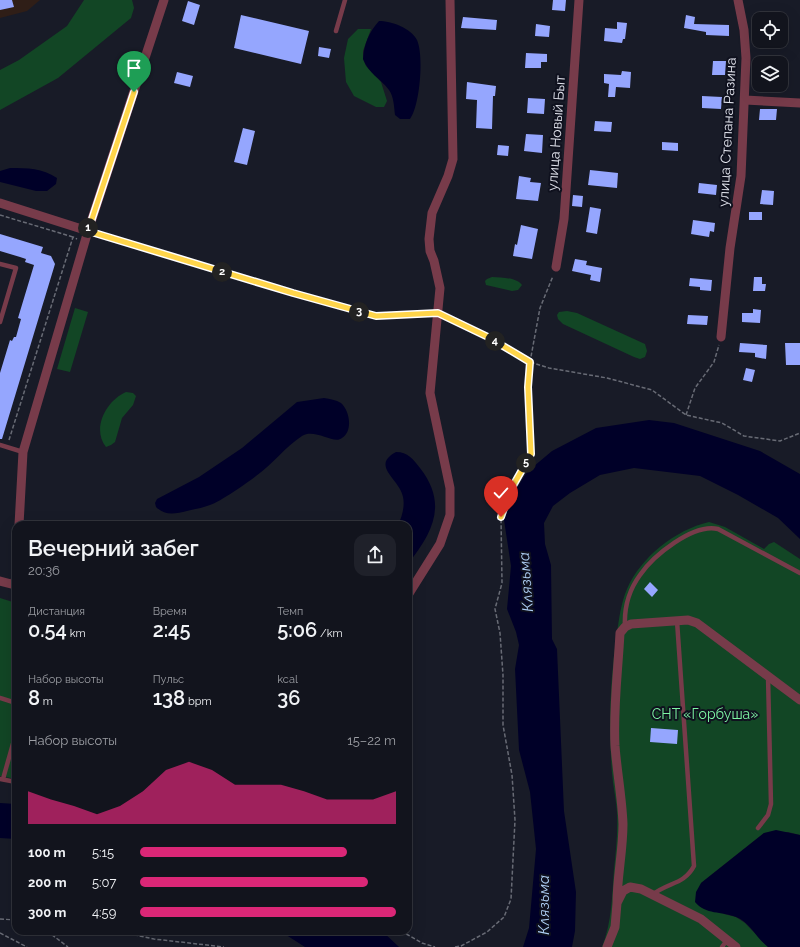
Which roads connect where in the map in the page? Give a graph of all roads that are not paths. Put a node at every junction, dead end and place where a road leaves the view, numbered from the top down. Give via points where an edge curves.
1 (164, 0) edge
2 (345, 0) edge
3 (450, 0) edge
4 (579, 0) edge
5 (738, 0) edge
6 (336, 30) dead end
7 (744, 100) junction
8 (800, 103) edge
9 (0, 203) edge
10 (88, 231) junction
11 (0, 264) edge
12 (556, 267) road end
13 (438, 313) junction
14 (0, 322) edge
15 (721, 337) road end
16 (0, 445) edge
17 (23, 452) junction
18 (19, 521) edge
19 (800, 573) edge
20 (0, 581) edge
21 (12, 584) edge
22 (412, 589) edge
23 (677, 621) junction
24 (625, 627) junction
25 (768, 676) junction
26 (0, 698) edge
27 (800, 700) edge
28 (12, 702) edge
29 (12, 745) edge
30 (1, 779) edge
31 (12, 781) edge
32 (758, 828) dead end
33 (652, 894) junction
34 (617, 903) junction
35 (725, 944) edge
36 (607, 947) edge
37 (736, 947) edge

1 - 10 street
2 - 6 lane
3 - 13 street via 453,159 432,213 429,228 430,251 440,288
4 - 12 street, улица Новый Быт via 564,211
5 - 7 street, улица Степана Разина via 746,58
7 - 8 street
7 - 15 street, улица Степана Разина via 741,176 730,248
9 - 10 street
10 - 13 lane via 376,316
10 - 17 street
11 - 14 lane via 16,268
13 - 22 street via 430,393 450,488 450,515 440,544
16 - 17 lane
17 - 18 street
19 - 24 lane via 718,529 707,528 691,533 667,548 640,574 626,604
20 - 21 street
23 - 24 street via 631,624
23 - 25 street via 688,620 697,623
23 - 33 lane via 694,866 680,881 660,888
24 - 34 street via 620,633 615,716 615,747 623,827
25 - 27 street
25 - 32 lane via 770,804 768,815
26 - 28 lane
29 - 30 lane
30 - 31 lane
33 - 34 street via 641,888 630,887 623,891
33 - 35 street via 701,919
34 - 36 street via 615,927
35 - 37 street

